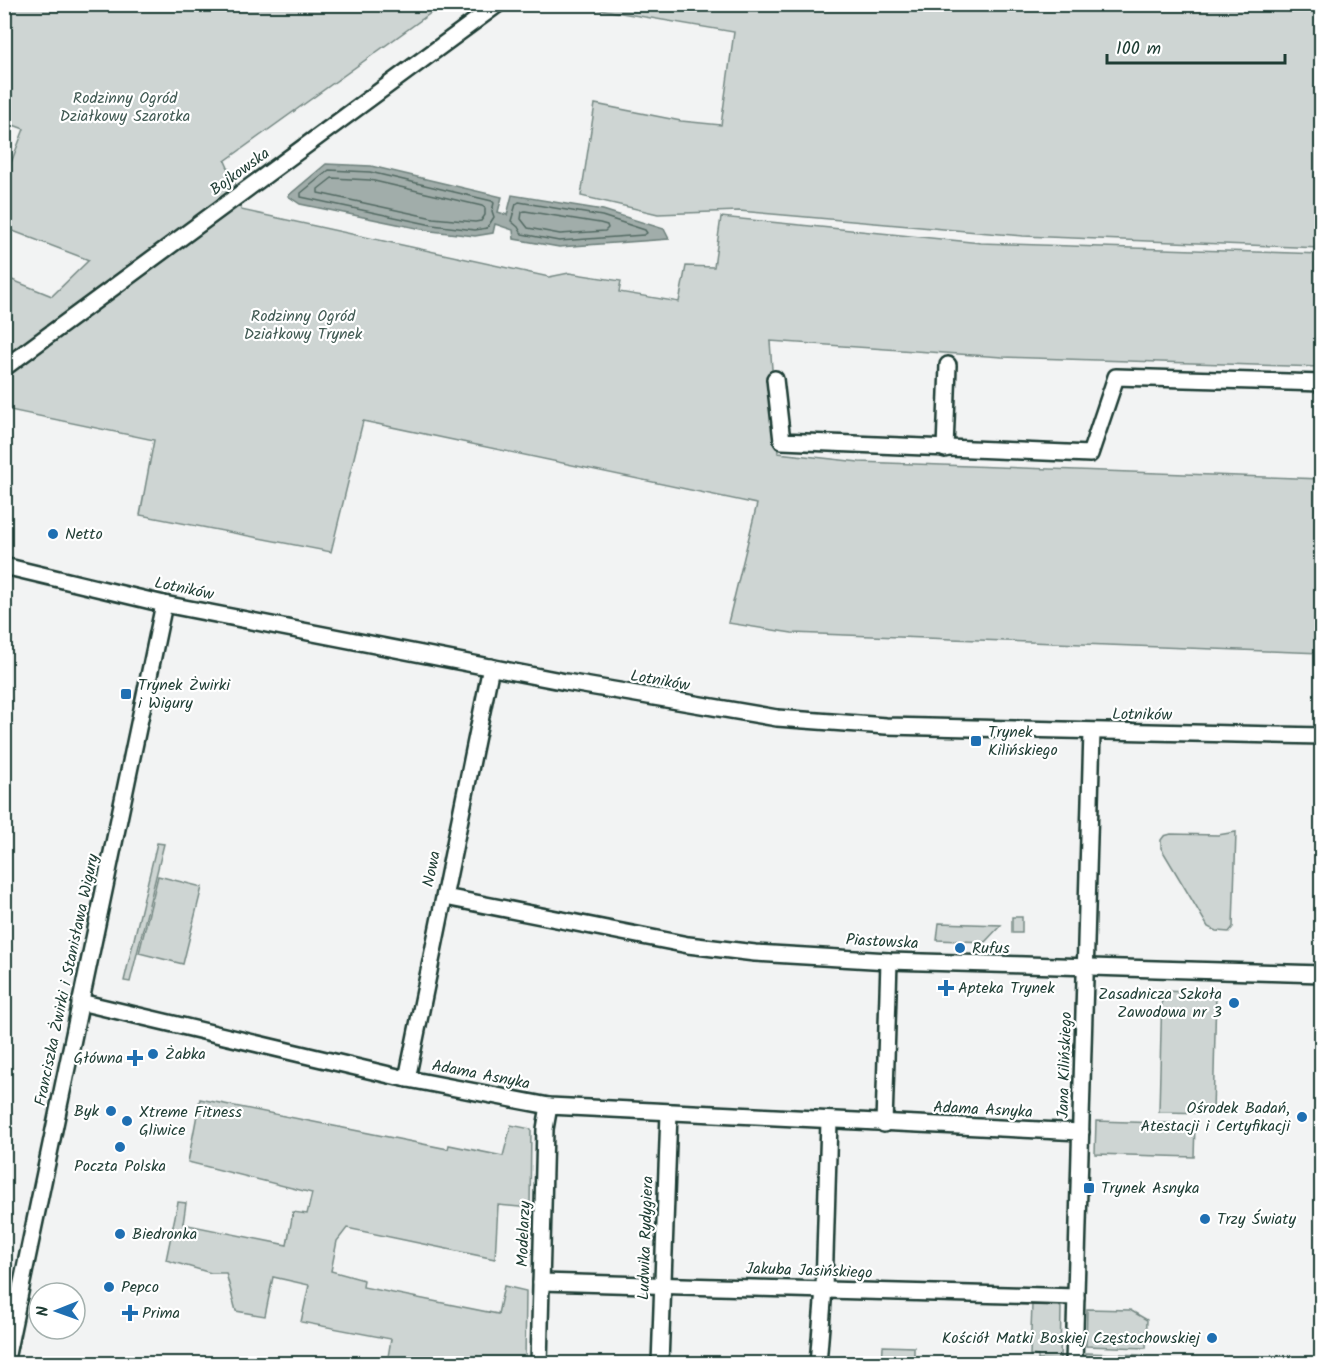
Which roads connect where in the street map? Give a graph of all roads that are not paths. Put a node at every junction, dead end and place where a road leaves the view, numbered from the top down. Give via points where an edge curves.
1 (498, 4) edge
2 (948, 365) dead end
3 (4, 368) edge
4 (775, 379) dead end
5 (1322, 383) edge
6 (945, 449) junction
7 (4, 566) edge
8 (164, 604) junction
9 (491, 667) junction
10 (1092, 732) junction
11 (1322, 736) edge
12 (445, 897) junction
13 (889, 961) junction
14 (1086, 968) junction
15 (1322, 974) edge
16 (80, 1002) junction
17 (407, 1079) junction
18 (549, 1106) junction
19 (669, 1113) junction
20 (829, 1121) junction
21 (884, 1124) junction
22 (1081, 1132) junction
23 (541, 1282) junction
24 (662, 1284) junction
25 (824, 1290) junction
26 (1076, 1297) junction
27 (5, 1364) edge
28 (539, 1364) edge
29 (660, 1364) edge
30 (818, 1364) edge
31 (1074, 1364) edge

1 - 3 street, Bojkowska
2 - 6 street
4 - 6 street via 782,441
5 - 6 street via 1116,377 1090,454
7 - 8 street, Lotników
8 - 9 street, Lotników
8 - 16 street, Franciszka Żwirki i Stanisława Wigury
9 - 10 street, Lotników via 664,701 789,720
9 - 12 street, Nowa
10 - 11 street, Lotników
10 - 14 street, Jana Kilińskiego
12 - 13 street, Piastowska via 688,945
12 - 17 street, Nowa
13 - 14 street, Piastowska
13 - 21 street
14 - 15 street, Piastowska
14 - 22 street, Jana Kilińskiego
16 - 17 street, Adama Asnyka
16 - 27 street, Franciszka Żwirki i Stanisława Wigury
17 - 18 street, Adama Asnyka
18 - 19 street, Adama Asnyka
18 - 23 street, Modelarzy
19 - 20 street, Adama Asnyka
19 - 24 street, Ludwika Rydygiera
20 - 21 street, Adama Asnyka
20 - 25 street
21 - 22 street, Adama Asnyka
22 - 26 street, Jana Kilińskiego
23 - 24 street, Jakuba Jasińskiego
23 - 28 street, Modelarzy
24 - 25 street, Jakuba Jasińskiego
24 - 29 street, Ludwika Rydygiera
25 - 26 street, Jakuba Jasińskiego
25 - 30 street
26 - 31 street, Jana Kilińskiego

